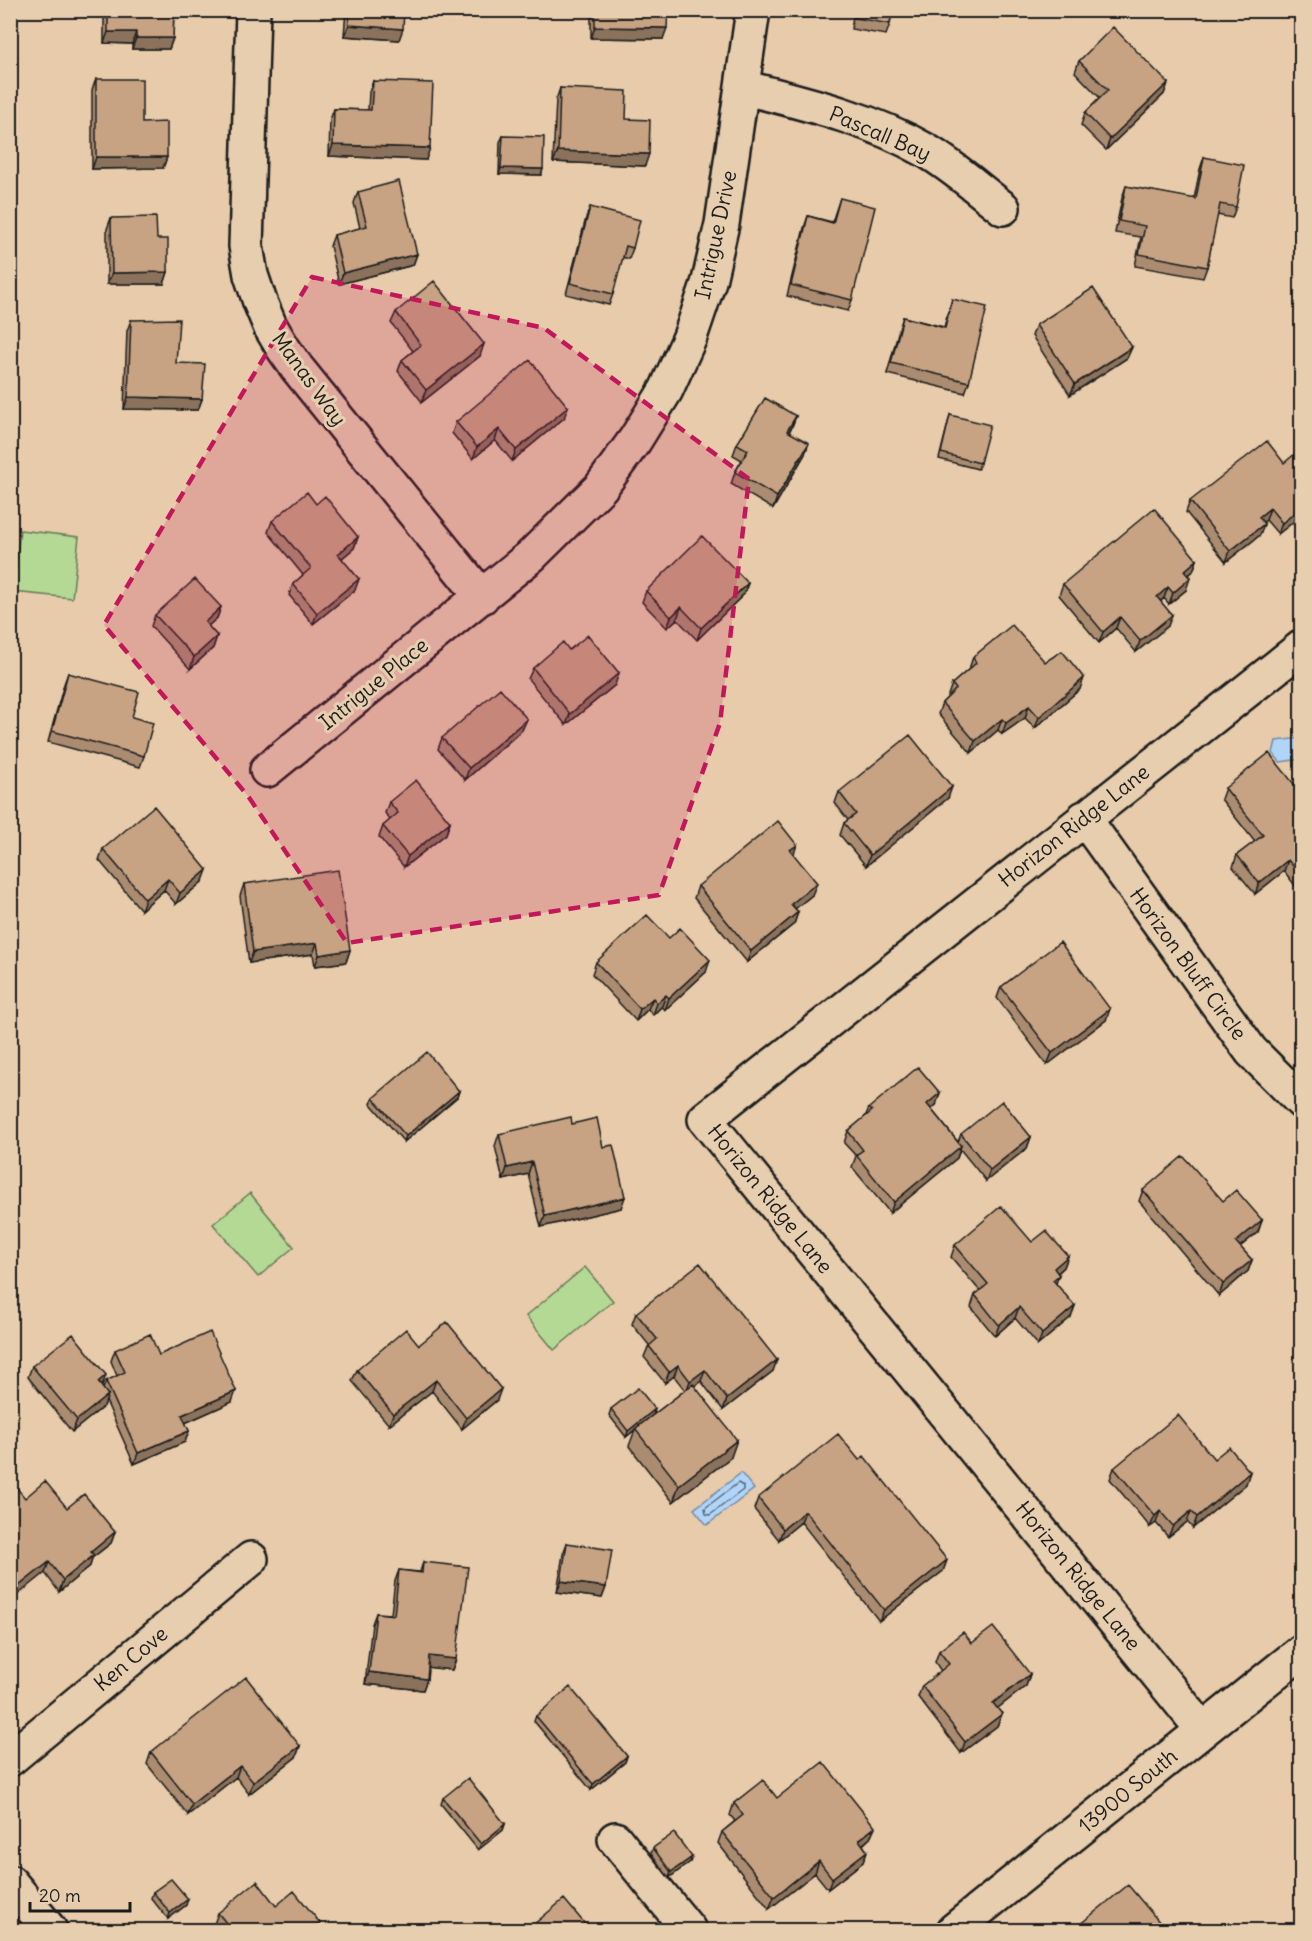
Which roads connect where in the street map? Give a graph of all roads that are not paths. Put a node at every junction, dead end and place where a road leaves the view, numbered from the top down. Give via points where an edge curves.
1 (253, 10) edge
2 (753, 10) edge
3 (742, 87) junction
4 (1003, 208) dead end
5 (482, 597) junction
6 (1302, 647) edge
7 (267, 770) dead end
8 (1084, 818) junction
9 (1302, 1102) edge
10 (251, 1559) dead end
11 (1302, 1651) edge
12 (1203, 1730) junction
13 (10, 1759) edge
14 (615, 1839) dead end
15 (10, 1882) edge
16 (50, 1930) edge
17 (689, 1930) edge
18 (954, 1930) edge

1 - 5 street, Manas Way via 246,246 260,302 270,326 297,368
2 - 3 street, Intrigue Drive
3 - 4 street, Pascall Bay via 843,115 897,137 936,157
3 - 5 street, Intrigue Drive via 710,281 666,390 602,487
5 - 7 street, Intrigue Place
6 - 8 street, Horizon Ridge Lane
8 - 9 street, Horizon Bluff Circle via 1251,1051
8 - 12 street, Horizon Ridge Lane via 705,1119
10 - 13 street, Ken Cove
11 - 12 street, 13900 South
12 - 18 street, 13900 South
14 - 17 street
15 - 16 street

